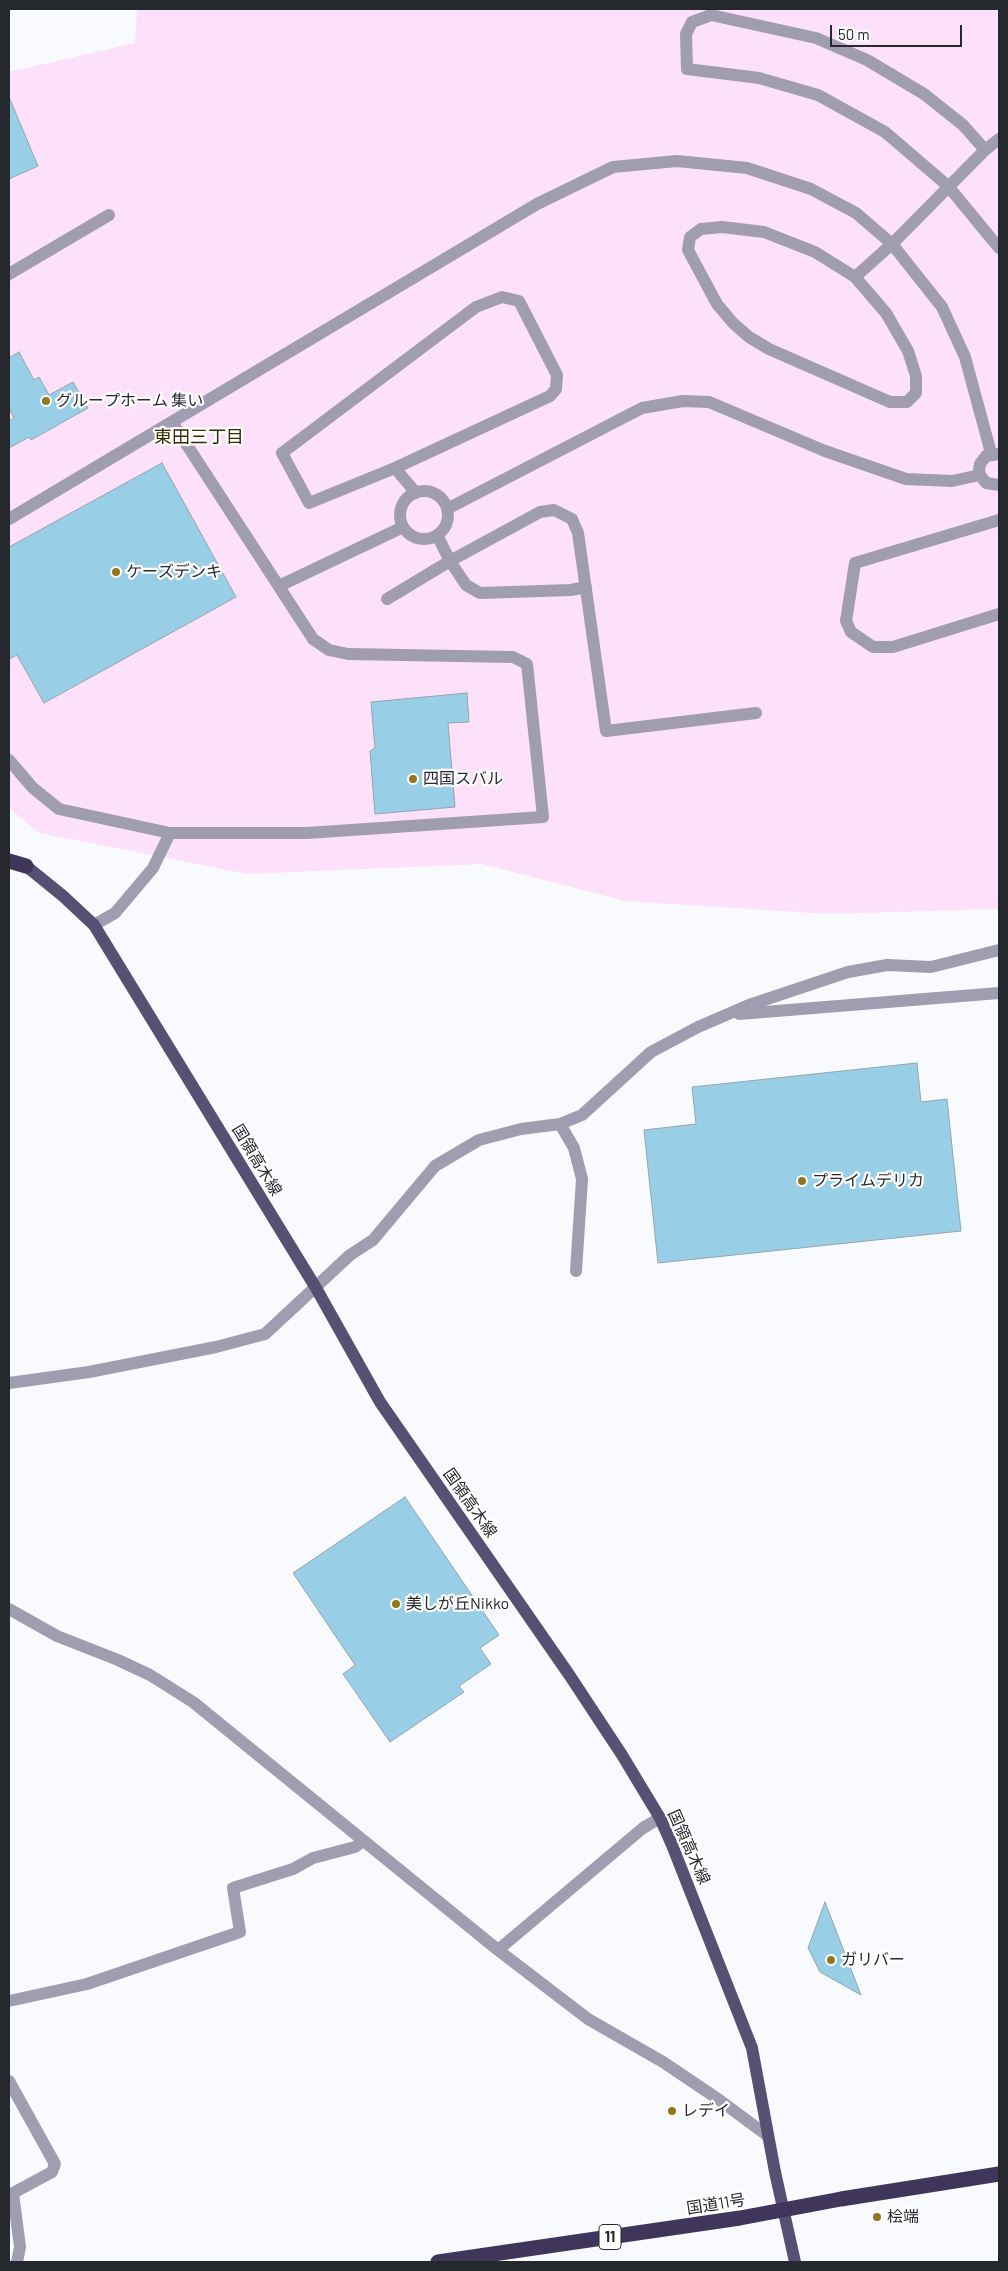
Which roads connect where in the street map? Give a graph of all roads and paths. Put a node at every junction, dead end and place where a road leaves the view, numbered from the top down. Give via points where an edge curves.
1 (999, 139) edge
2 (985, 150) junction
3 (948, 186) junction
4 (109, 215) dead end
5 (892, 244) junction
6 (999, 248) edge
7 (9, 274) edge
8 (855, 277) junction
9 (172, 422) junction
10 (995, 454) edge
11 (395, 468) junction
12 (980, 475) junction
13 (999, 486) edge
14 (416, 493) junction
15 (447, 509) junction
16 (9, 519) edge
17 (999, 520) edge
18 (403, 527) junction
19 (437, 535) junction
20 (450, 561) junction
21 (279, 586) junction
22 (586, 587) junction
23 (387, 599) dead end
24 (999, 614) edge
25 (756, 713) dead end
26 (9, 760) edge
27 (170, 833) junction
28 (9, 861) edge
29 (26, 866) joint
30 (94, 925) junction
31 (999, 950) edge
32 (999, 993) edge
33 (727, 1015) junction
34 (560, 1124) junction
35 (576, 1271) dead end
36 (316, 1288) junction
37 (9, 1383) edge
38 (9, 1609) edge
39 (660, 1818) junction
40 (363, 1841) junction
41 (498, 1950) junction
42 (9, 2001) edge
43 (9, 2081) edge
44 (768, 2136) junction
45 (999, 2174) edge
46 (783, 2211) junction
47 (17, 2262) edge
48 (438, 2262) edge
49 (795, 2262) edge

1 - 2 street
2 - 3 street
2 - 3 street via 963,125 932,100 867,60 816,38 711,15 692,22 686,34 687,69 758,78 818,95 885,132
3 - 5 street
3 - 6 street
4 - 7 street
5 - 8 street
5 - 9 street via 856,213 811,189 746,168 677,161 613,167 537,204
5 - 10 street via 942,308 965,357
8 - 8 street via 886,313 908,351 916,376 916,393 906,402 890,402 769,349 750,337 717,304 688,250 690,237 701,229 722,227 764,232 815,252
9 - 16 street
9 - 21 street
10 - 12 street via 982,459
11 - 11 street via 309,503 282,453 476,307 502,297 519,301 557,375 556,389 550,396
11 - 14 street
12 - 13 street via 990,485
12 - 15 street via 952,481 906,479 824,451 710,402 683,401 642,408
14 - 15 street via 438,496
14 - 18 street via 403,504 400,519
15 - 19 street via 446,523
17 - 24 street via 855,563 846,621 851,632 873,647 893,647
18 - 19 street via 415,537
18 - 21 street
19 - 20 street
20 - 22 street via 466,585 480,593
20 - 22 street via 540,512 554,510 572,519 578,533
20 - 23 street
21 - 27 street via 313,639 329,650 348,654 514,657 527,664 543,817 307,833
22 - 25 street via 606,731
26 - 27 street via 32,788 59,808
27 - 30 street via 153,868 115,913
28 - 29 highway
29 - 30 main road, 国領高木線
30 - 36 main road, 国領高木線
31 - 33 street via 931,967 887,965 848,972
32 - 33 street
33 - 34 street via 651,1052 582,1115
34 - 35 street via 574,1148 582,1179
34 - 36 street via 521,1129 479,1140 435,1166 373,1240 350,1255
36 - 37 street via 265,1334 90,1372
36 - 39 main road, 国領高木線 via 380,1402 570,1676
38 - 40 street via 57,1636 150,1675 193,1702
39 - 41 street via 643,1828
39 - 44 main road, 国領高木線 via 752,2048
40 - 41 street
40 - 42 street via 355,1847 313,1858 293,1869 233,1888 240,1932 86,1984
41 - 44 street via 588,2019 663,2062
43 - 47 street via 55,2164 52,2172 13,2193 20,2247
44 - 46 main road, 国領高木線
45 - 46 highway, 国道11号 / 11
46 - 48 highway, 国道11号 / 11
46 - 49 main road, 国領高木線

